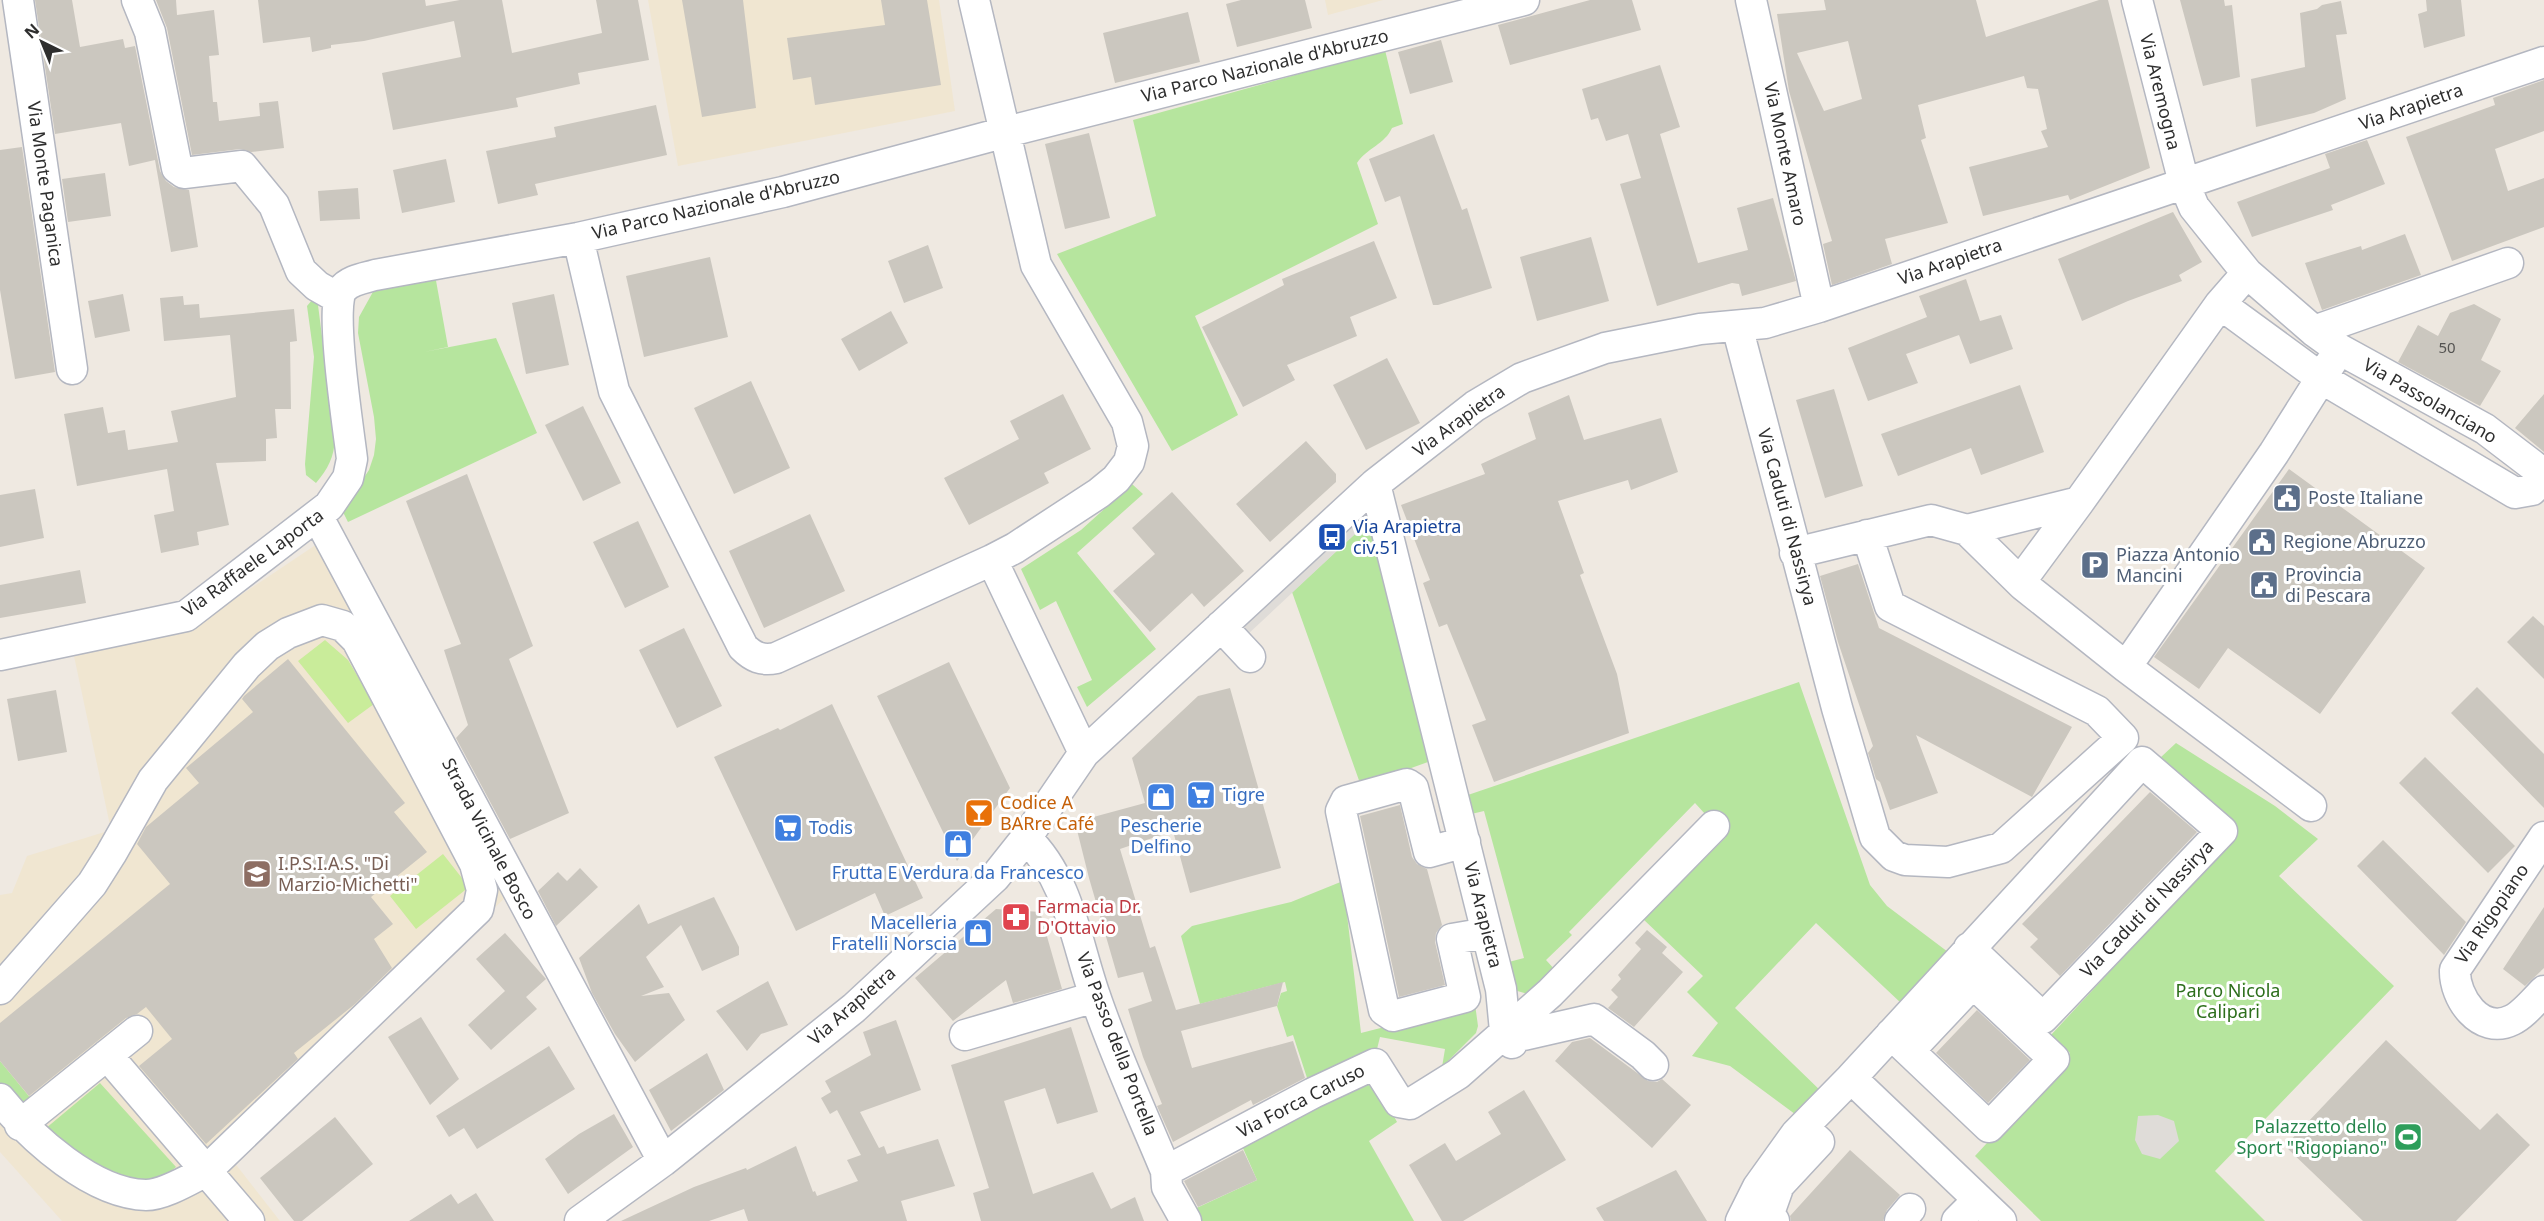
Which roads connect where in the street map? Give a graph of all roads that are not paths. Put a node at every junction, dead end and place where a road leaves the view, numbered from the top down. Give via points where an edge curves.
1 (18, 0) edge
2 (137, 0) edge
3 (974, 0) edge
4 (1524, 0) edge
5 (1751, 0) edge
6 (2137, 0) edge
7 (2544, 62) edge
8 (1006, 132) junction
9 (2184, 183) junction
10 (578, 237) junction
11 (2508, 263) dead end
12 (2247, 273) junction
13 (338, 298) junction
14 (2220, 304) junction
15 (1819, 307) junction
16 (1737, 326) junction
17 (2314, 331) junction
18 (2339, 349) junction
19 (72, 369) dead end
20 (2321, 378) junction
21 (2544, 475) edge
22 (1375, 484) junction
23 (2079, 502) junction
24 (318, 517) junction
25 (1967, 530) junction
26 (1867, 535) junction
27 (1795, 553) junction
28 (992, 560) junction
29 (2020, 582) junction
30 (1221, 626) junction
31 (0, 655) edge
32 (1250, 657) dead end
33 (2126, 667) junction
34 (1084, 753) junction
35 (2310, 806) dead end
36 (1714, 826) dead end
37 (2544, 837) edge
38 (1026, 838) junction
39 (1465, 842) junction
40 (1487, 933) junction
41 (1969, 948) junction
42 (0, 989) edge
43 (2544, 991) edge
44 (1095, 997) junction
45 (1502, 997) junction
46 (1538, 1001) junction
47 (137, 1031) dead end
48 (964, 1035) dead end
49 (1509, 1038) junction
50 (1900, 1043) junction
51 (107, 1056) junction
52 (1653, 1065) dead end
53 (1851, 1078) junction
54 (0, 1099) edge
55 (20, 1125) junction
56 (1803, 1127) junction
57 (663, 1161) junction
58 (206, 1171) junction
59 (1166, 1171) junction
60 (1978, 1200) junction
61 (249, 1221) edge
62 (580, 1221) edge
63 (1186, 1221) edge
64 (1741, 1221) edge
65 (1774, 1221) edge
66 (1957, 1221) edge
67 (2001, 1221) edge

1 - 19 street, Via Monte Paganica
2 - 13 street via 150,32 177,168 184,173 242,166 274,205 301,271 316,286
3 - 8 street
4 - 8 street, Via Parco Nazionale d'Abruzzo
5 - 15 street, Via Monte Amaro
6 - 9 street, Via Aremogna
7 - 9 street, Via Arapietra
8 - 10 street, Via Parco Nazionale d'Abruzzo via 783,192
8 - 28 street via 1036,265 1127,422 1133,446 1125,470 1104,489
9 - 12 street, Via Passolanciano via 2194,207
9 - 15 street, Via Arapietra
10 - 13 street via 375,275 350,283
10 - 28 street, Via Parco Nazionale d'Abruzzo via 614,391 743,647 758,658 776,658
11 - 17 street
12 - 14 street
12 - 17 street, Via Passolanciano
13 - 24 street, Via Raffaele Laporta via 338,337 352,459 339,494
14 - 20 street
14 - 23 street
15 - 16 street, Via Arapietra via 1765,323
16 - 22 street, Via Arapietra via 1700,329 1605,348 1522,378 1475,406
16 - 27 street, Via Caduti di Nassirya
17 - 18 street, Via Passolanciano
18 - 20 street
18 - 21 street, Via Passolanciano via 2485,429
20 - 21 street via 2516,494 2532,490
20 - 33 street
22 - 30 street, Via Arapietra
22 - 39 street, Via Arapietra
23 - 25 street
23 - 29 street
24 - 31 street, Via Raffaele Laporta via 186,616
24 - 57 street, Strada Vicinale Bosco
25 - 26 street via 1931,520
25 - 29 street
26 - 27 street
26 - 27 street, Via Caduti di Nassirya via 1890,606 2097,711 2123,738 2001,848 1948,862 1905,860 1894,856 1875,837
28 - 34 street
29 - 33 street
30 - 32 street
30 - 34 street, Via Arapietra
33 - 35 street
34 - 38 street, Via Arapietra
36 - 46 street
37 - 43 street, Via Rigopiano via 2454,970 2454,982 2468,1009 2487,1022 2512,1020
38 - 44 street, Via Passo della Portella via 1039,850 1064,894
38 - 57 street, Via Arapietra via 995,877 854,1008
39 - 40 street, Via Arapietra
39 - 40 street via 1429,852 1413,788 1407,784 1346,801 1341,811 1384,1010 1393,1016 1465,998 1452,939
40 - 45 street, Via Arapietra
41 - 41 street, Via Caduti di Nassirya via 2142,762 2222,831 2043,1018
41 - 50 street, Via Caduti di Nassirya
42 - 58 street via 92,884 153,780 247,665 288,633 322,620 343,626 357,640 476,864 482,890 478,909
44 - 48 street
44 - 59 street, Via Passo della Portella
45 - 46 street via 1524,1004
45 - 49 street, Via Arapietra
46 - 49 street
47 - 51 street
49 - 52 street via 1594,1019
49 - 59 street, Via Forca Caruso via 1400,1111 1375,1064
50 - 50 street via 1989,1127 2054,1059 1973,982
50 - 53 street, Via Caduti di Nassirya
51 - 55 street
51 - 58 street
53 - 56 street, Via Caduti di Nassirya
53 - 60 street
54 - 55 street
55 - 58 street via 84,1174 117,1189 147,1195
56 - 64 street, Via Caduti di Nassirya via 1758,1187
56 - 65 street via 1819,1142 1779,1185 1768,1216
57 - 62 street, Via Arapietra
58 - 61 street
59 - 63 street, Via Passo della Portella via 1167,1187
60 - 66 street
60 - 67 street

